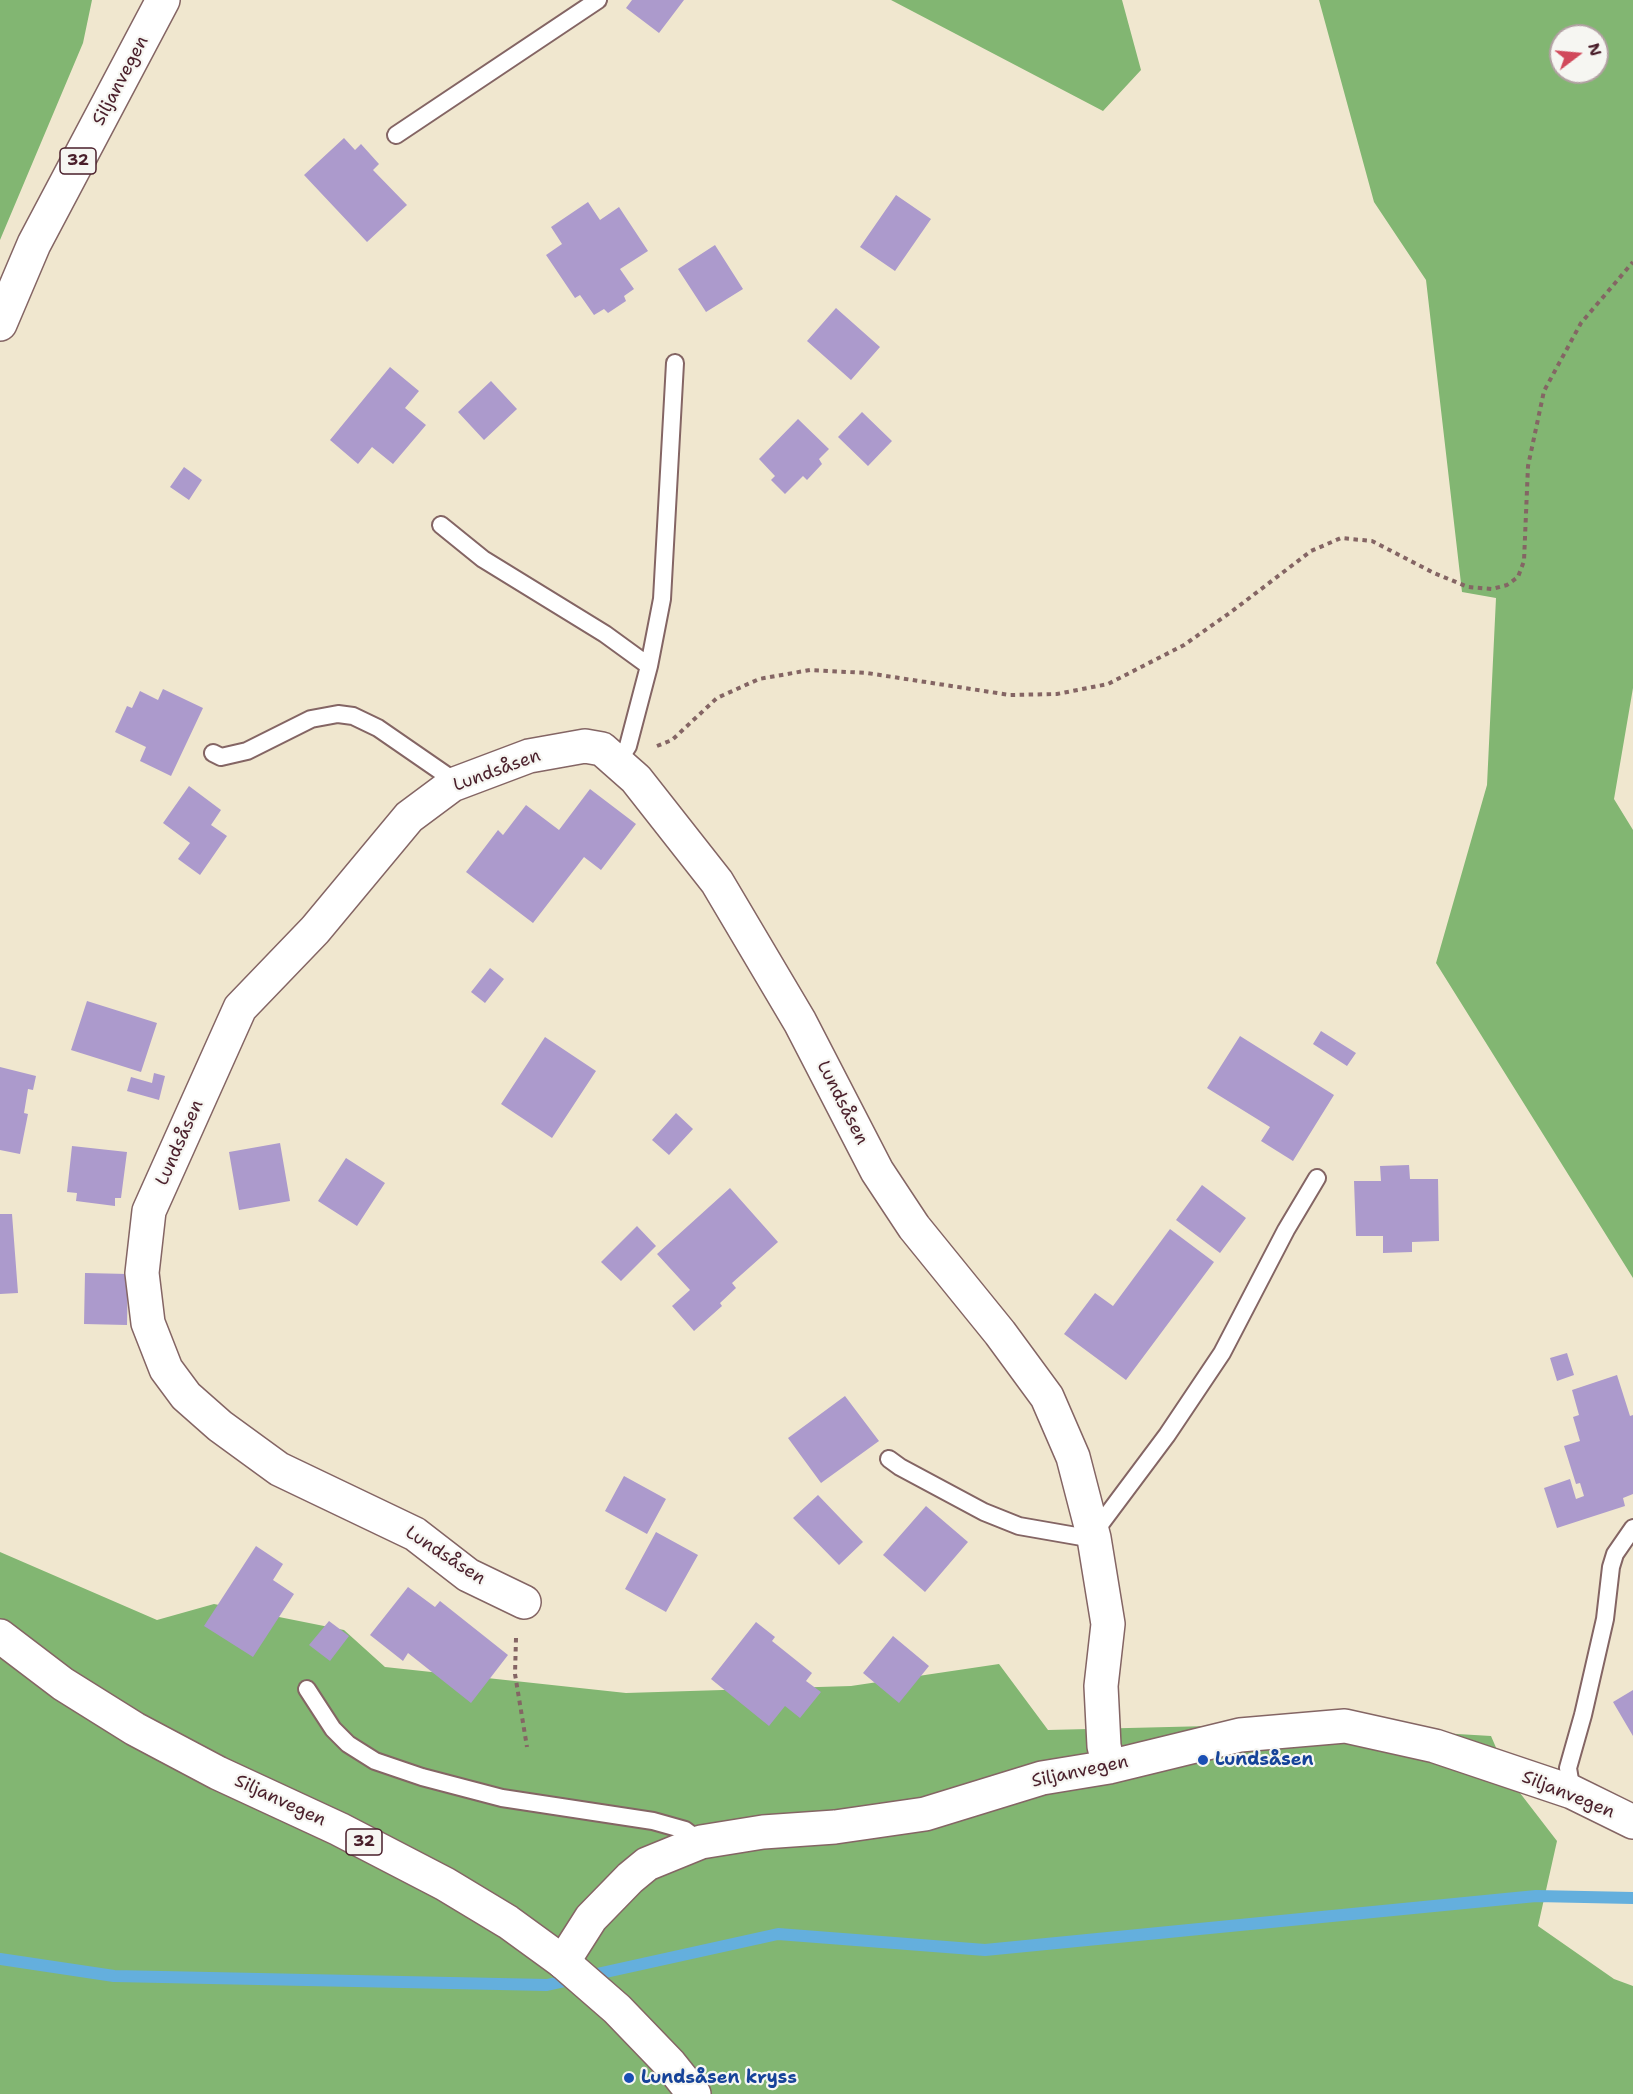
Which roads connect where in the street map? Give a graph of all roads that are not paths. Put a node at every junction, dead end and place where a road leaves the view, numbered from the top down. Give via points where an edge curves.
1 (163, 0) edge
2 (598, 0) edge
3 (396, 135) dead end
4 (0, 324) edge
5 (675, 363) dead end
6 (441, 525) dead end
7 (649, 666) junction
8 (213, 753) dead end
9 (618, 762) junction
10 (452, 785) junction
11 (1317, 1178) dead end
12 (889, 1459) dead end
13 (1633, 1528) edge
14 (1093, 1531) junction
15 (513, 1596) road end
16 (0, 1636) edge
17 (307, 1689) dead end
18 (1109, 1767) junction
19 (1572, 1792) junction
20 (1633, 1822) edge
21 (701, 1842) junction
22 (563, 1962) junction
23 (694, 2094) edge

1 - 4 street, Siljanvegen / 32 via 34,244
2 - 3 lane
5 - 7 lane via 662,599
6 - 7 lane via 483,559
7 - 9 lane via 628,746
8 - 10 lane via 221,757 247,751 310,719 338,714 353,716 378,728 449,777
9 - 10 street, Lundsåsen via 602,749 585,746 529,756
9 - 14 street, Lundsåsen via 636,779 717,882 800,1022 877,1172 914,1227 1047,1397 1073,1457
10 - 15 street, Lundsåsen via 409,817 315,930 240,1008 149,1211 142,1273 148,1323 166,1370 186,1396 220,1426 279,1469 415,1534 468,1575
11 - 14 lane via 1222,1353 1167,1436
12 - 14 lane via 984,1512 1019,1526 1082,1537
13 - 19 lane via 1611,1567 1605,1619 1568,1767
14 - 18 street, Lundsåsen via 1108,1624 1101,1686
16 - 22 street, Siljanvegen / 32 via 63,1684 135,1729 445,1884 508,1922
17 - 21 lane via 333,1729 375,1761 502,1798 653,1821 685,1830
18 - 19 street, Siljanvegen via 1240,1735 1345,1726 1434,1746
18 - 21 street, Siljanvegen via 1042,1778 925,1814
19 - 20 street, Siljanvegen
21 - 22 street, Siljanvegen via 647,1864 630,1878 591,1918
22 - 23 street, Siljanvegen / 32 via 617,2009

